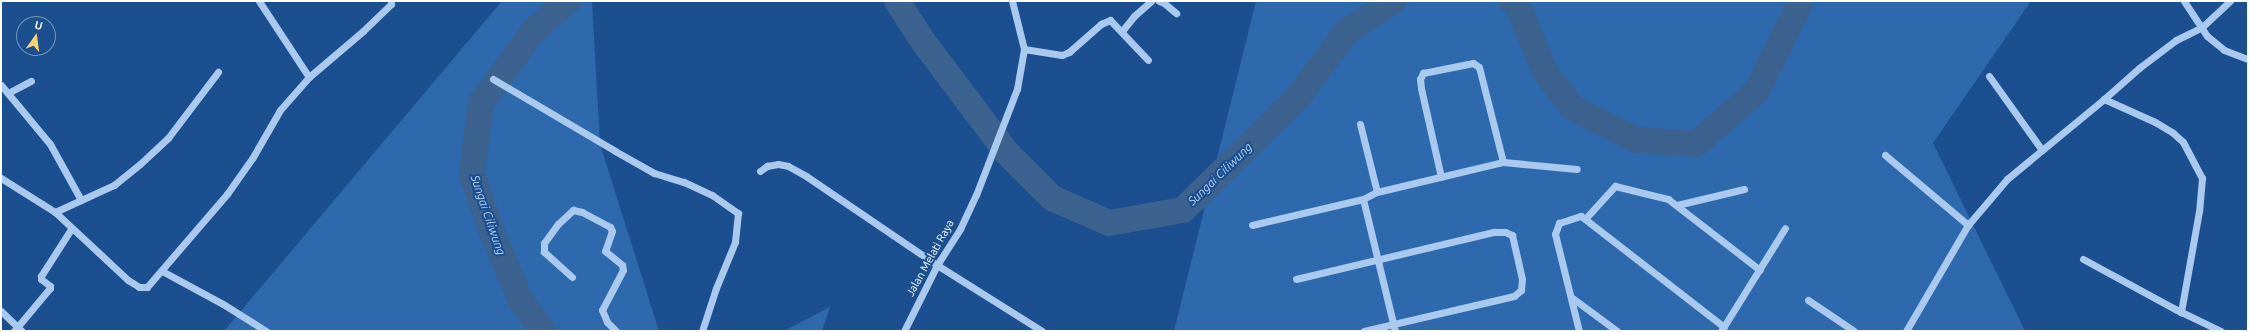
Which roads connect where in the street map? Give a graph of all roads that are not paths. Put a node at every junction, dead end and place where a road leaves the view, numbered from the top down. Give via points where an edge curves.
1 (259, 1) edge
2 (391, 1) edge
3 (1012, 1) edge
4 (1150, 1) edge
5 (1159, 1) edge
6 (2184, 1) edge
7 (2230, 1) edge
8 (1176, 13) dead end
9 (2202, 28) junction
10 (1122, 31) junction
11 (1024, 49) junction
12 (2248, 59) edge
13 (1148, 60) dead end
14 (218, 72) dead end
15 (1989, 76) dead end
16 (308, 77) junction
17 (493, 79) dead end
18 (31, 81) dead end
19 (1, 85) edge
20 (8, 92) junction
21 (2104, 99) junction
22 (1360, 124) dead end
23 (2042, 150) junction
24 (1885, 155) dead end
25 (1503, 162) junction
26 (1577, 169) dead end
27 (760, 171) dead end
28 (1442, 177) junction
29 (1, 178) edge
30 (1744, 189) dead end
31 (1378, 192) junction
32 (81, 200) junction
33 (1363, 200) junction
34 (1677, 205) junction
35 (55, 212) junction
36 (1585, 219) junction
37 (1252, 224) dead end
38 (1968, 225) junction
39 (1785, 228) dead end
40 (72, 229) junction
41 (2083, 259) dead end
42 (1378, 261) junction
43 (937, 265) junction
44 (1760, 270) junction
45 (162, 271) junction
46 (572, 277) dead end
47 (1296, 279) dead end
48 (1571, 297) junction
49 (1808, 300) dead end
50 (1, 311) edge
51 (2181, 312) junction
52 (1394, 328) edge
53 (18, 329) edge
54 (1722, 329) edge
55 (2211, 329) edge
56 (906, 330) edge
57 (266, 331) edge
58 (616, 331) edge
59 (702, 331) edge
60 (1042, 331) edge
61 (1364, 331) edge
62 (1579, 331) edge
63 (1617, 331) edge
64 (1854, 331) edge
65 (1906, 331) edge
66 (2221, 331) edge

1 - 16 street
2 - 16 street via 391,4 363,31
3 - 11 street
4 - 10 street
5 - 8 street
6 - 9 street
7 - 9 street
9 - 12 street via 2224,50
9 - 21 street via 2176,40
10 - 11 street via 1108,20 1062,55
10 - 13 street
11 - 43 street, Jalan Melati Raya via 1017,89 976,195 960,229
14 - 32 street via 168,138 114,185
15 - 23 street
16 - 45 street via 280,110 253,157 227,194
17 - 59 street via 654,173 698,188 738,213 735,242
18 - 20 street
19 - 20 street
20 - 32 street via 56,153
21 - 23 street
21 - 51 street via 2173,133 2183,142 2202,178 2199,211
22 - 31 street
23 - 38 street via 2006,179
24 - 38 street
25 - 26 street
25 - 28 street
25 - 28 street via 1478,67 1473,63 1423,73 1420,79
27 - 43 street via 767,166 778,164 788,166
28 - 31 street
29 - 35 street
30 - 34 street
31 - 33 street
32 - 35 street
33 - 37 street
33 - 42 street
34 - 36 street via 1668,199 1615,186
34 - 44 street
35 - 40 street
36 - 48 street via 1581,216 1569,219 1559,223 1556,229 1556,240
36 - 54 street
38 - 65 street
39 - 44 street
40 - 45 street via 107,263 139,287 147,287
40 - 53 street via 41,276 50,288
41 - 51 street
42 - 47 street
42 - 52 street
42 - 52 street via 1494,232 1512,235 1522,290 1514,296
43 - 56 street, Jalan Melati Raya
43 - 60 street
44 - 54 street
45 - 57 street
46 - 58 street via 544,252 544,243 558,224 573,210 610,227 612,231 605,251 622,265 623,270 602,310 607,322
48 - 62 street
48 - 63 street
49 - 64 street
50 - 53 street
51 - 55 street
52 - 61 street
55 - 66 street

